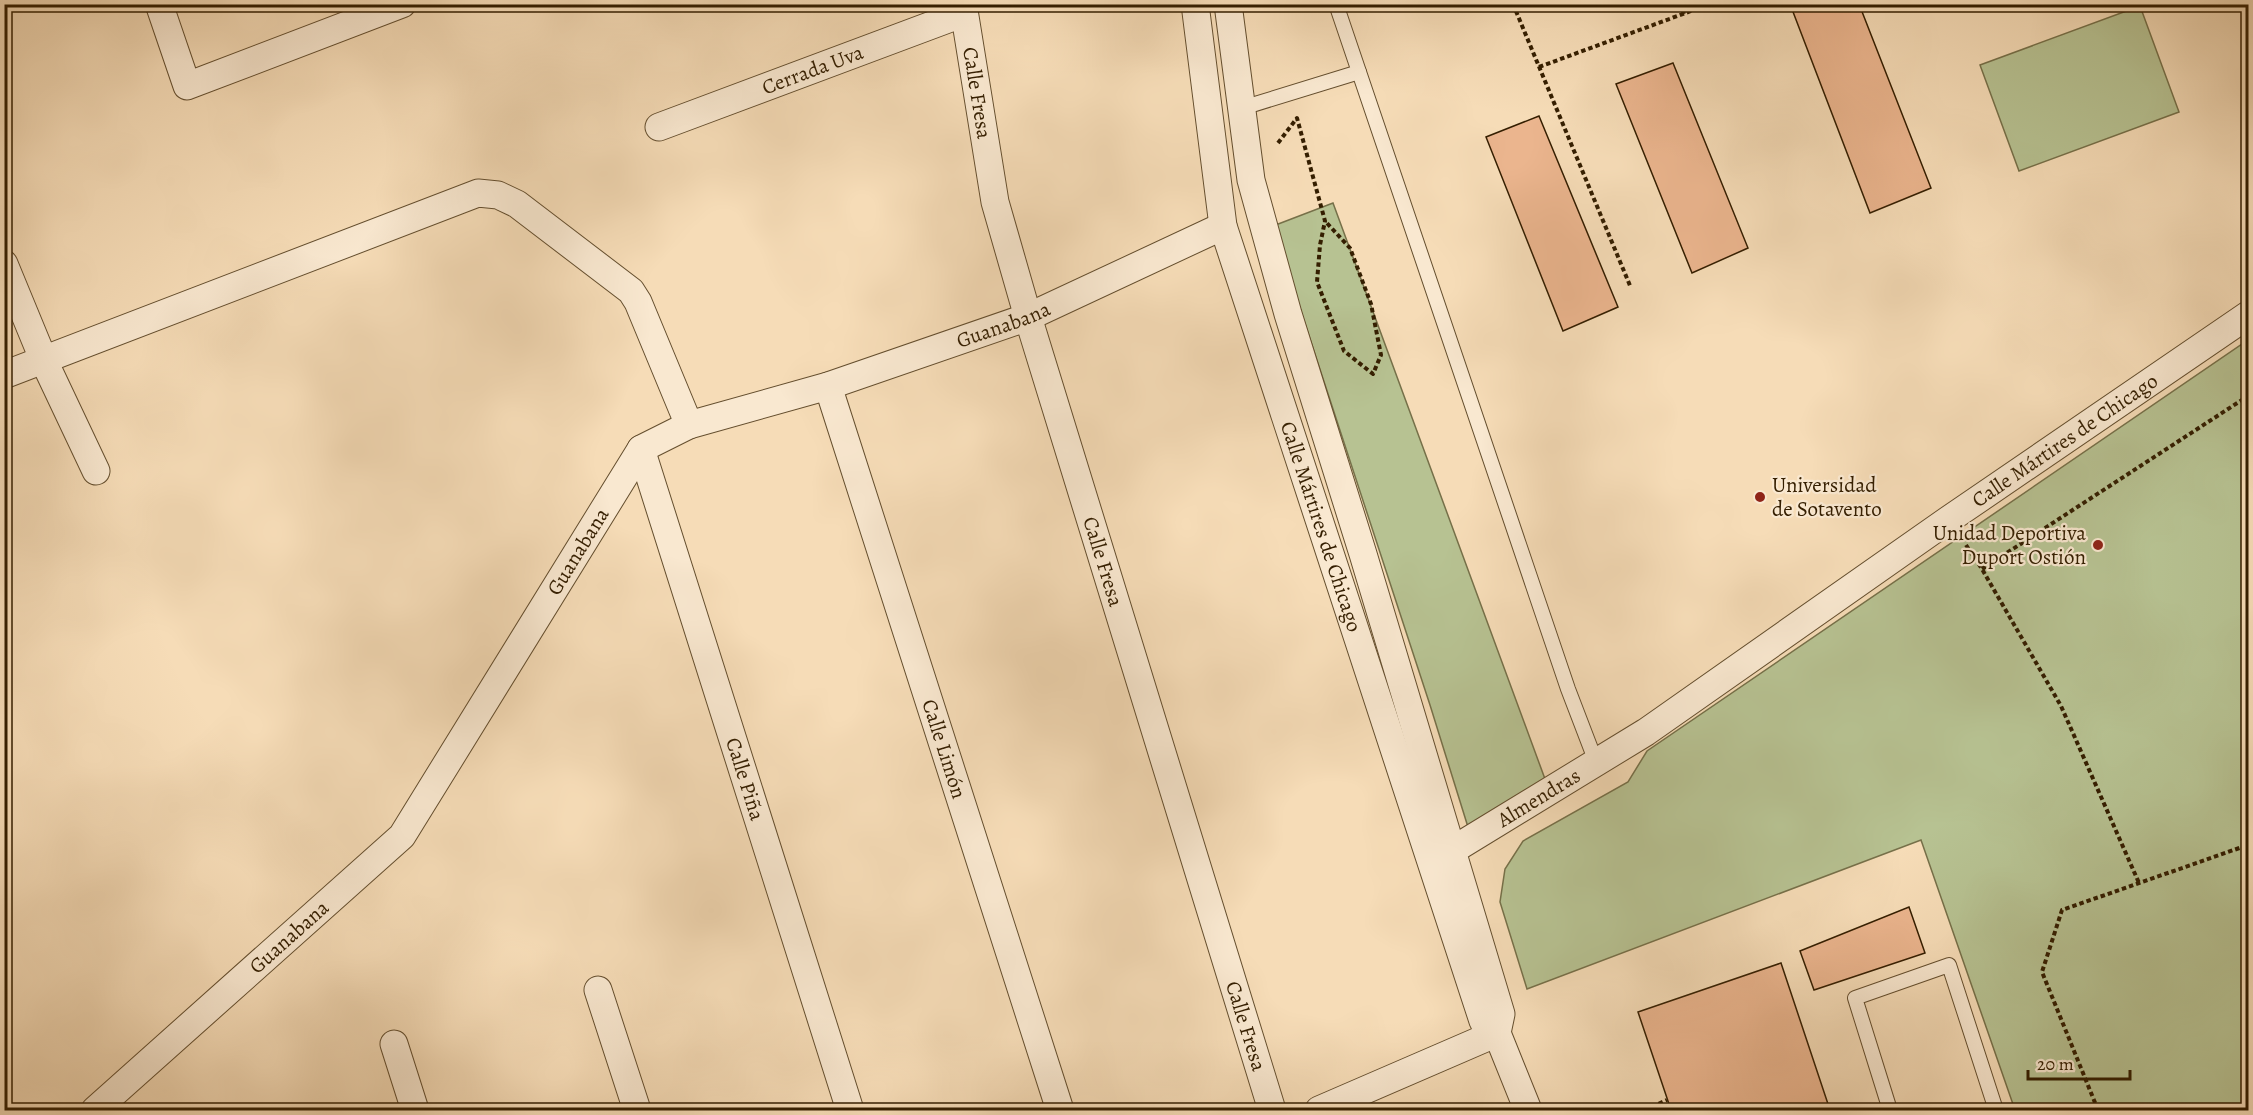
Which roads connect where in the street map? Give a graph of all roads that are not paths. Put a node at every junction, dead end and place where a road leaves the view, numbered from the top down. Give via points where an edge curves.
1 (159, 4) edge
2 (402, 4) edge
3 (1195, 4) edge
4 (1228, 4) edge
5 (1336, 4) edge
6 (963, 9) edge
7 (1359, 72) junction
8 (1242, 108) junction
9 (660, 127) dead end
10 (1223, 226) junction
11 (4, 264) edge
12 (2248, 315) edge
13 (1028, 317) junction
14 (44, 361) junction
15 (4, 375) edge
16 (828, 386) junction
17 (689, 425) junction
18 (642, 449) junction
19 (96, 471) dead end
20 (1646, 732) joint
21 (1596, 762) junction
22 (1442, 857) junction
23 (598, 990) dead end
24 (1497, 1033) junction
25 (394, 1044) dead end
26 (95, 1110) edge
27 (415, 1110) edge
28 (636, 1110) edge
29 (850, 1110) edge
30 (1060, 1110) edge
31 (1272, 1110) edge
32 (1319, 1110) edge
33 (1528, 1110) edge
34 (1890, 1110) edge
35 (1996, 1110) edge

1 - 2 street via 187,86
3 - 10 street, Calle Mártires de Chicago
4 - 8 street, Calle Mártires de Chicago
5 - 7 lane
6 - 9 street, Cerrada Uva
6 - 13 street, Calle Fresa via 995,202
7 - 8 lane
7 - 21 lane
8 - 22 street, Calle Mártires de Chicago via 1251,180 1363,554
10 - 13 street, Guanabana
10 - 22 street, Calle Mártires de Chicago
11 - 14 street
12 - 20 street, Calle Mártires de Chicago
13 - 16 street, Guanabana
13 - 31 street, Calle Fresa
14 - 15 street
14 - 17 street via 478,193 498,195 517,204 631,291
14 - 19 street
16 - 17 street, Guanabana
16 - 30 street, Calle Limón
17 - 18 street, Guanabana
18 - 26 street, Guanabana via 402,836
18 - 29 street, Calle Piña
20 - 21 street, Almendras
21 - 22 street, Almendras
22 - 24 street, Calle Mártires de Chicago via 1483,1021
23 - 28 street
24 - 32 street
24 - 33 street, Calle Mártires de Chicago
25 - 27 street
34 - 35 lane via 1854,998 1950,965

